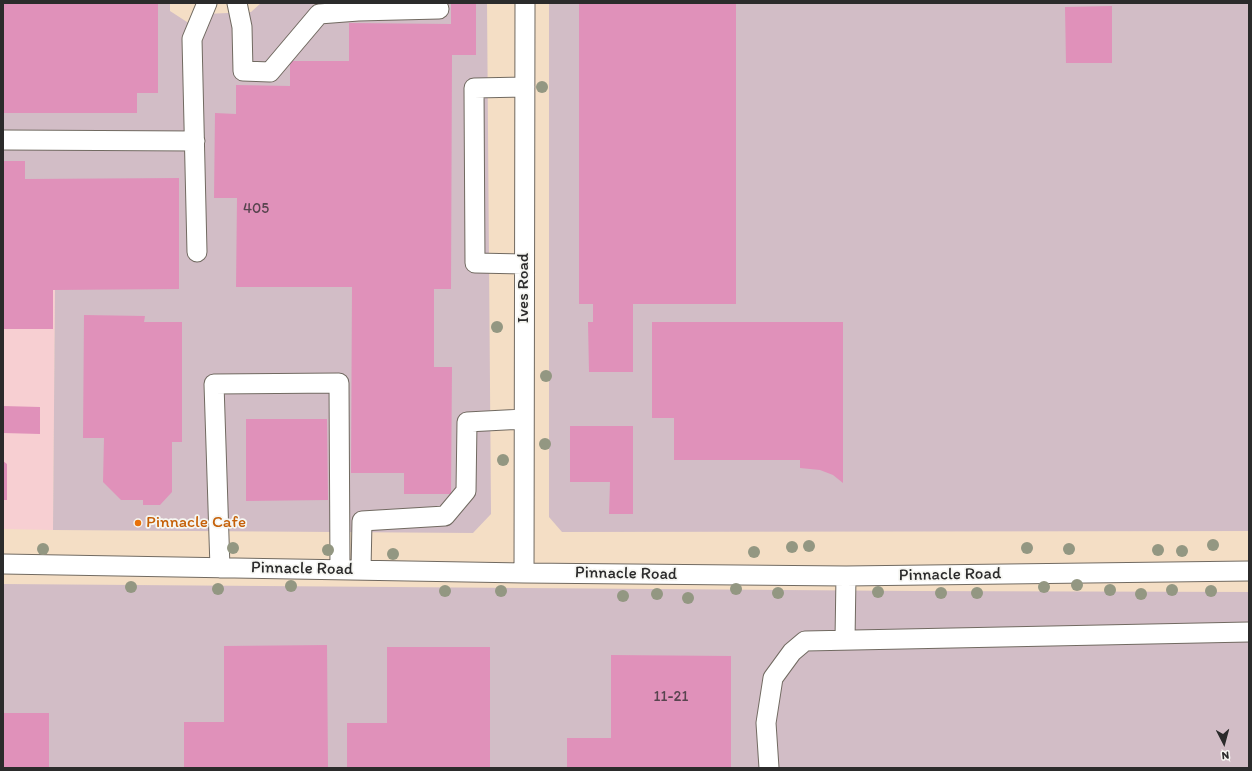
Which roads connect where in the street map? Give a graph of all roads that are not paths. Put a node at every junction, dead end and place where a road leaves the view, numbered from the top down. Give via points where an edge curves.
1 (207, 3) edge
2 (237, 3) edge
3 (525, 3) edge
4 (359, 7) edge
5 (439, 10) dead end
6 (525, 87) junction
7 (3, 140) edge
8 (195, 141) junction
9 (197, 252) dead end
10 (524, 264) junction
11 (524, 420) junction
12 (3, 564) edge
13 (220, 568) junction
14 (340, 570) junction
15 (361, 570) junction
16 (1249, 571) edge
17 (524, 573) junction
18 (846, 576) junction
19 (1249, 632) edge
20 (846, 640) junction
21 (768, 768) edge

1 - 8 street via 192,39
2 - 4 street via 242,26 242,71 270,72 319,14
3 - 6 street, Ives Road
4 - 5 street
6 - 10 street, Ives Road
6 - 10 street via 474,88 475,263
7 - 8 street
8 - 9 street
10 - 11 street, Ives Road
11 - 15 street via 468,422 466,491 445,516 362,520
11 - 17 street, Ives Road
12 - 13 street, Pinnacle Road
13 - 14 street, Pinnacle Road
13 - 14 street via 214,384 338,383
14 - 15 street, Pinnacle Road
15 - 17 street, Pinnacle Road
16 - 18 street, Pinnacle Road
17 - 18 street, Pinnacle Road
18 - 20 street
19 - 20 street
20 - 21 street via 805,641 792,652 773,678 766,723

